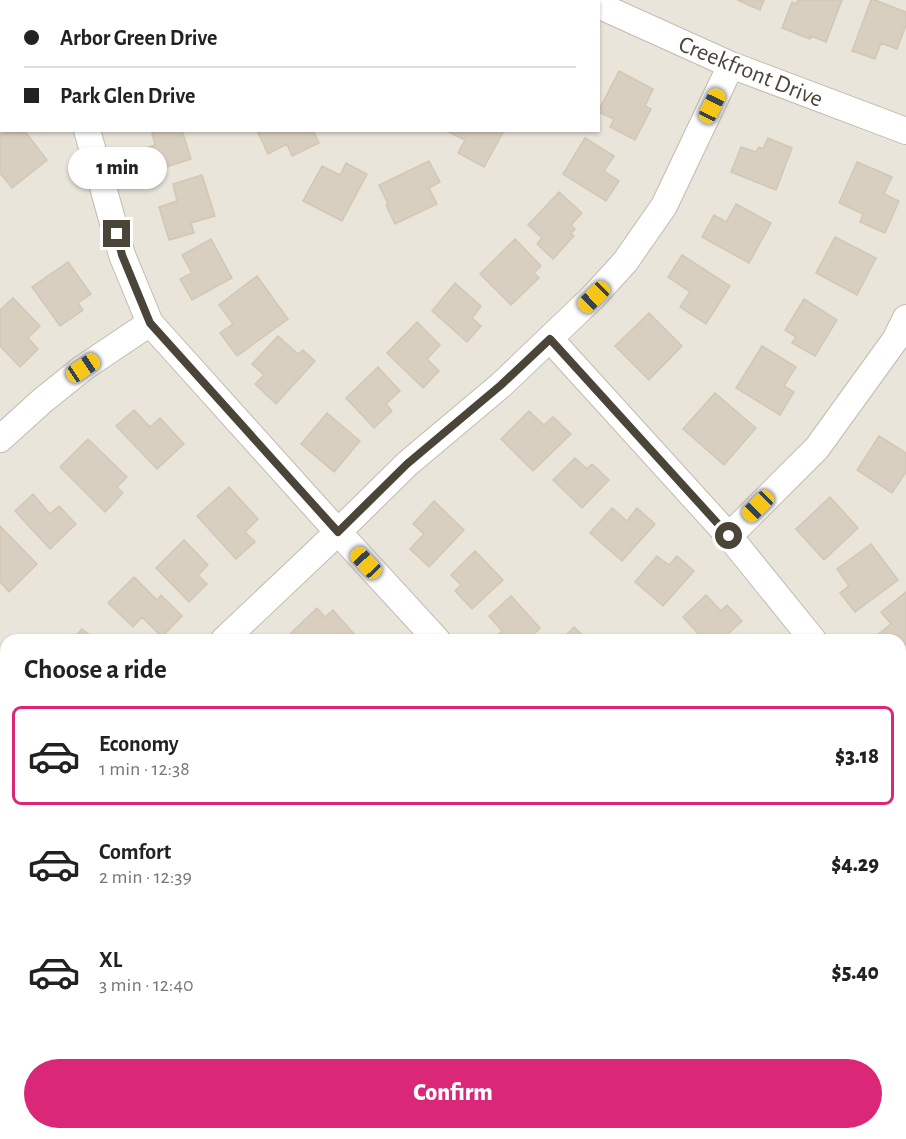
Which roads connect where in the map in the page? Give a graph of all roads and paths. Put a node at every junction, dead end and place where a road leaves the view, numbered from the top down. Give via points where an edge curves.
1 (600, 6) edge
2 (731, 66) junction
3 (906, 131) edge
4 (88, 132) edge
5 (906, 318) edge
6 (150, 323) junction
7 (550, 339) junction
8 (0, 439) edge
9 (338, 532) junction
10 (729, 536) junction
11 (230, 634) edge
12 (432, 634) edge
13 (808, 634) edge

1 - 2 street, Creekfront Drive
2 - 3 street, Creekfront Drive
2 - 7 street via 664,206 625,262
4 - 6 street via 122,255
5 - 10 street via 817,448
6 - 8 street via 83,368
6 - 9 street
7 - 9 street via 407,464
7 - 10 street
9 - 11 street
9 - 12 street
10 - 13 street

